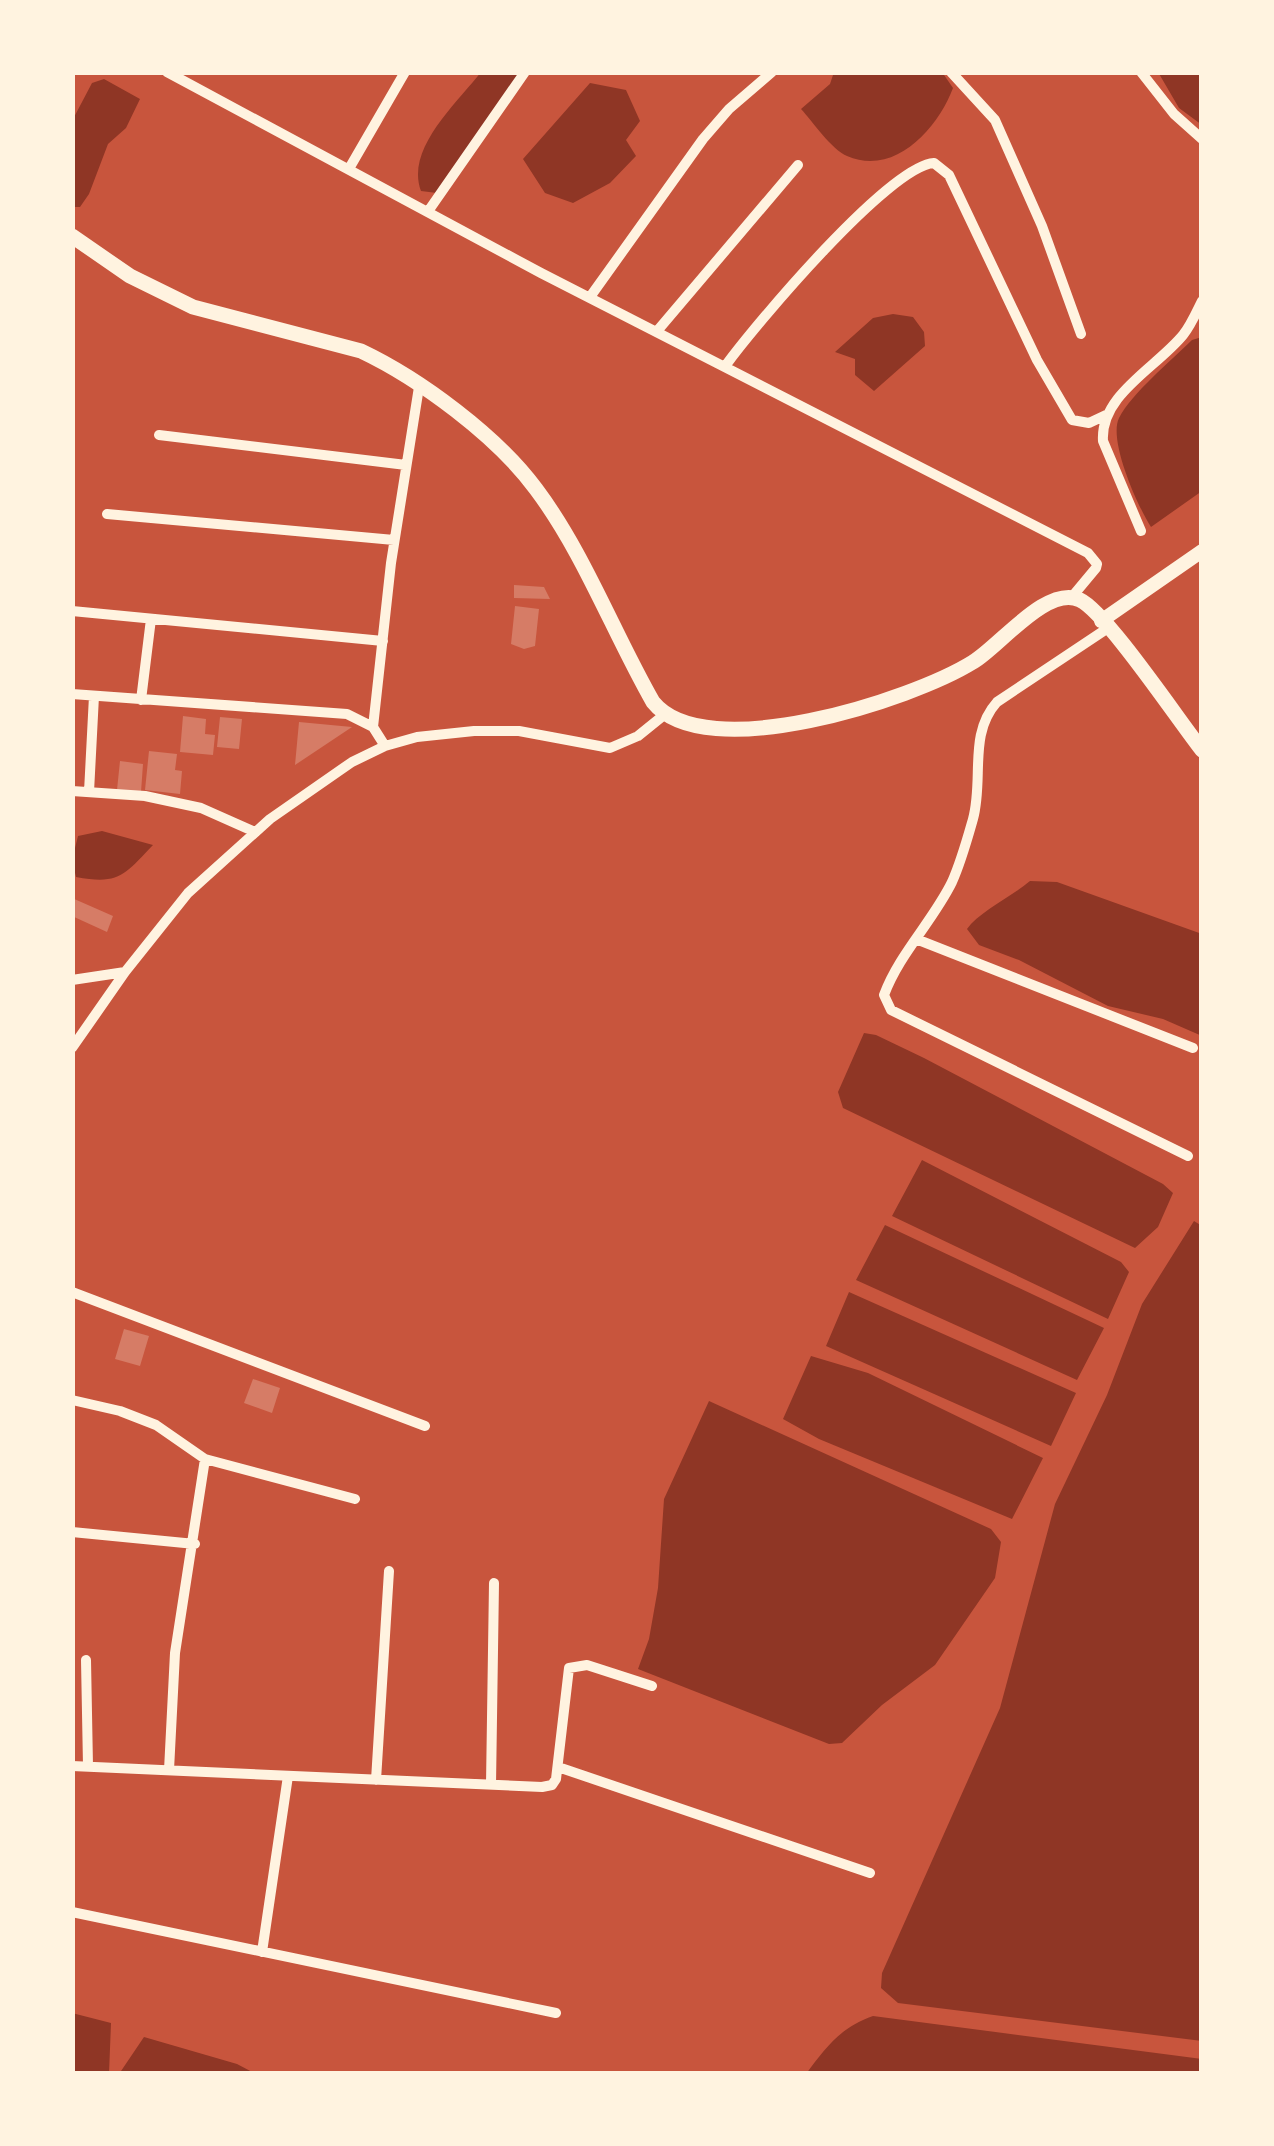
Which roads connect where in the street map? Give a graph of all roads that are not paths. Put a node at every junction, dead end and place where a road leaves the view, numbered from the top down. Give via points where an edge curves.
1 (167, 72) edge
2 (405, 72) edge
3 (525, 72) edge
4 (772, 72) edge
5 (952, 72) edge
6 (1141, 72) edge
7 (1202, 139) edge
8 (798, 164) dead end
9 (350, 167) junction
10 (429, 210) junction
11 (72, 236) edge
12 (590, 297) junction
13 (1202, 301) edge
14 (658, 330) junction
15 (1081, 334) dead end
16 (726, 364) junction
17 (419, 387) junction
18 (1106, 415) junction
19 (159, 435) dead end
20 (406, 465) junction
21 (107, 514) dead end
22 (1141, 531) dead end
23 (394, 540) junction
24 (1202, 550) edge
25 (72, 611) edge
26 (1091, 612) junction
27 (151, 619) junction
28 (383, 641) junction
29 (72, 694) edge
30 (94, 696) junction
31 (141, 700) junction
32 (664, 716) junction
33 (373, 727) junction
34 (385, 746) junction
35 (1202, 750) edge
36 (72, 791) edge
37 (88, 792) junction
38 (255, 832) junction
39 (916, 940) junction
40 (124, 972) junction
41 (72, 980) edge
42 (72, 1048) edge
43 (1193, 1048) dead end
44 (1188, 1156) dead end
45 (72, 1292) edge
46 (72, 1400) edge
47 (425, 1426) dead end
48 (205, 1460) junction
49 (355, 1499) dead end
50 (72, 1532) edge
51 (195, 1544) junction
52 (388, 1571) dead end
53 (494, 1583) dead end
54 (86, 1660) dead end
55 (652, 1686) dead end
56 (72, 1766) edge
57 (88, 1766) junction
58 (558, 1768) junction
59 (169, 1770) junction
60 (287, 1776) junction
61 (376, 1780) junction
62 (491, 1785) junction
63 (870, 1873) dead end
64 (72, 1912) edge
65 (262, 1952) junction
66 (556, 2013) dead end

1 - 9 street
2 - 9 street
3 - 10 street
4 - 12 street via 703,140
5 - 15 street via 995,120
6 - 7 street
8 - 14 street
9 - 10 street
10 - 12 street
11 - 17 main road via 193,307 361,351
12 - 14 street
13 - 18 street via 1184,334
14 - 16 street
16 - 18 street via 810,265 884,194 934,163 950,175 1072,419
16 - 26 street via 1088,553 1097,564
17 - 20 street
17 - 32 main road via 512,460 538,491
18 - 22 street via 1103,441
19 - 20 street
20 - 23 street
21 - 23 street
23 - 28 street
24 - 26 street
25 - 27 street
26 - 32 main road via 1047,604 978,660 915,692 848,711 746,730
26 - 35 main road
26 - 39 street via 986,713 966,844
27 - 28 street
27 - 31 street
28 - 33 street
29 - 30 street
30 - 31 street
30 - 37 street
31 - 33 street via 346,714
32 - 34 street via 610,748 519,731
33 - 34 street
34 - 38 street
36 - 37 street
37 - 38 street via 201,808
38 - 40 street via 188,893
39 - 43 street
39 - 44 street via 884,995 891,1010
40 - 41 street
40 - 42 street
45 - 47 street
46 - 48 street via 157,1425
48 - 49 street
48 - 51 street
50 - 51 street
51 - 59 street via 176,1654
52 - 61 street
53 - 62 street
54 - 57 street
55 - 58 street via 586,1665 569,1668
56 - 57 street
57 - 59 street
58 - 62 street via 552,1785
58 - 63 street
59 - 60 street
60 - 61 street
60 - 65 street
61 - 62 street
64 - 65 street
65 - 66 street

